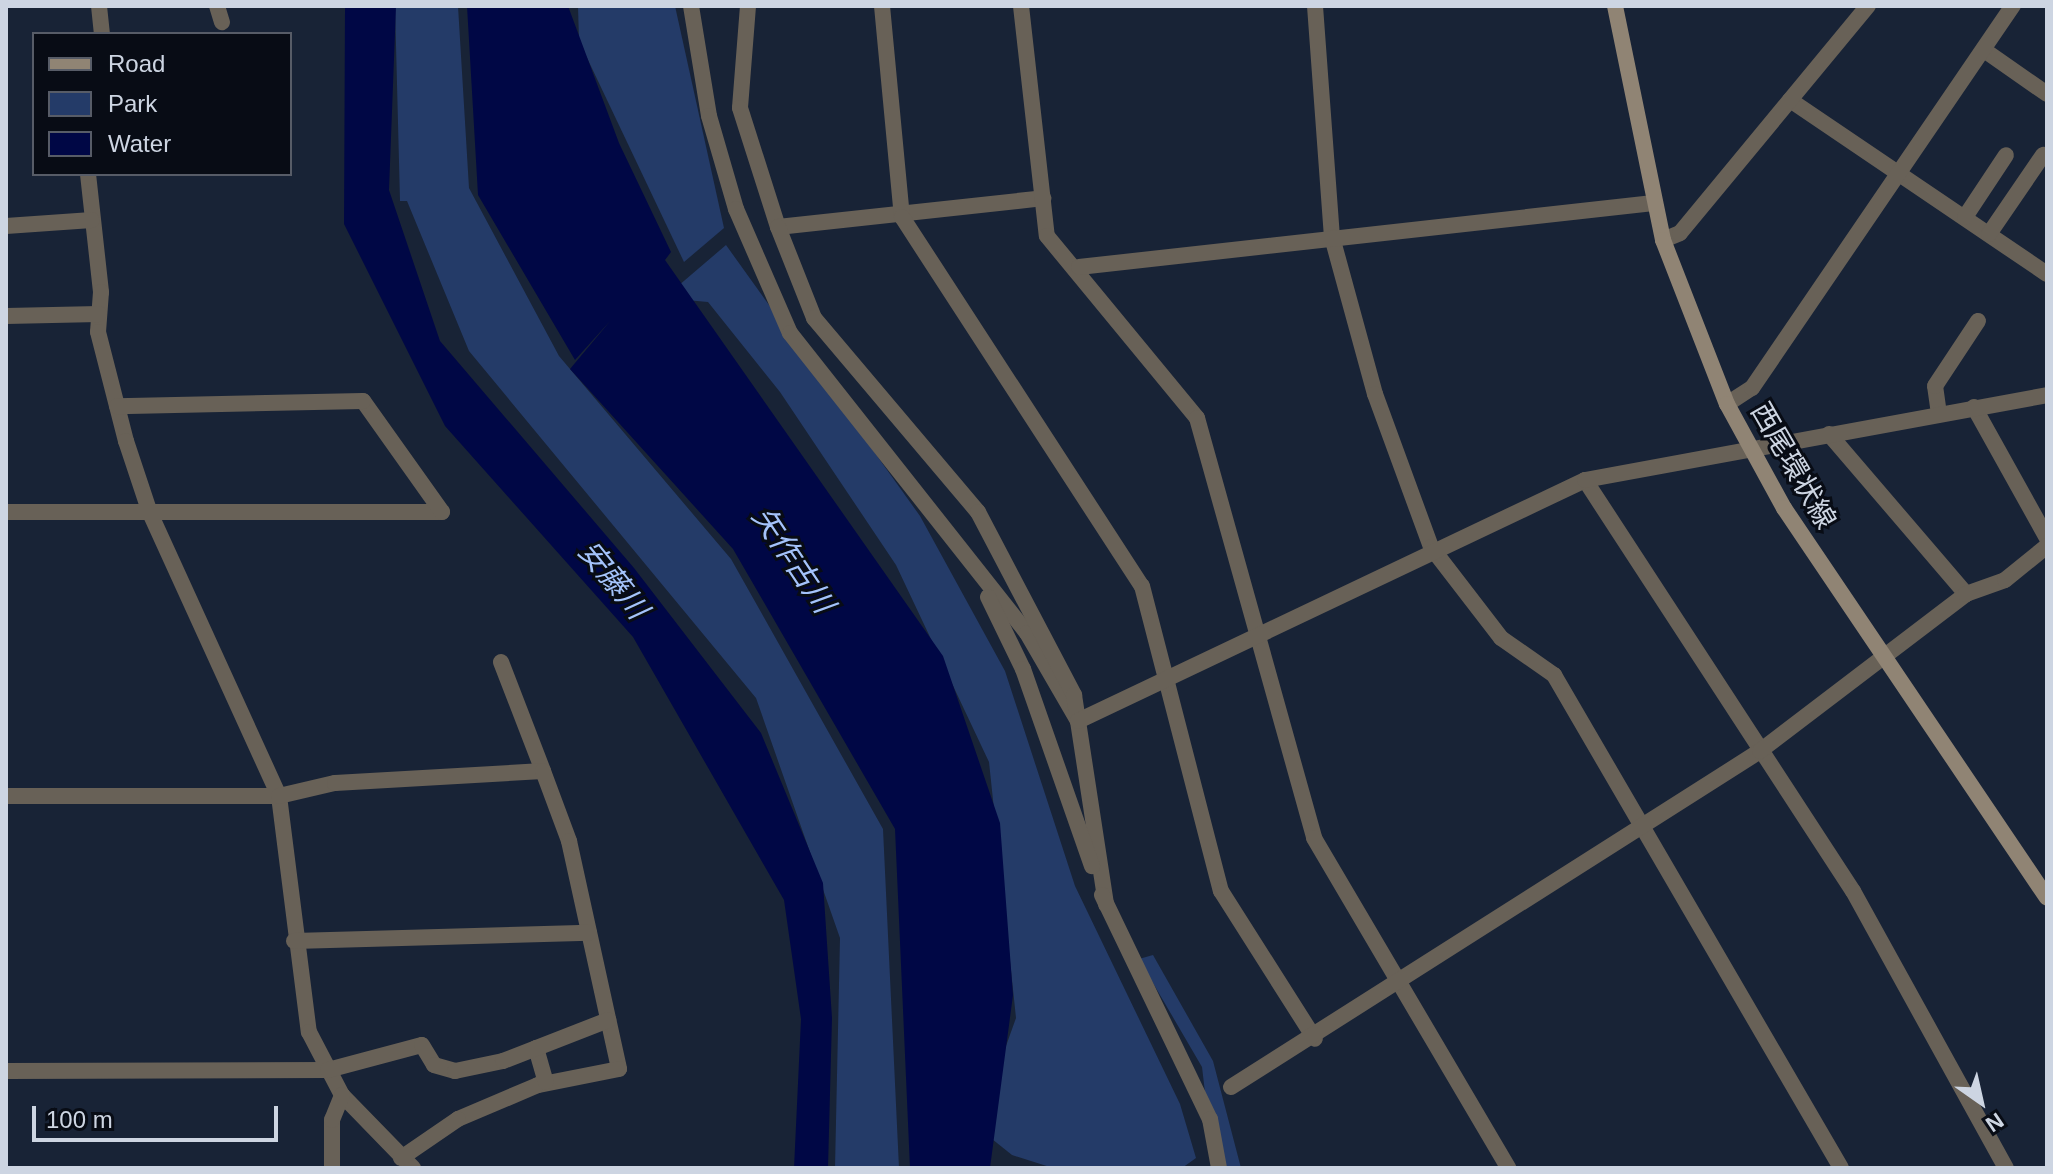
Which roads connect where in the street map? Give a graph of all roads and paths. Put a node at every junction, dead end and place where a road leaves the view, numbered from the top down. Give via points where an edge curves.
1 (99, 6) edge
2 (691, 6) edge
3 (748, 6) edge
4 (882, 6) edge
5 (1021, 6) edge
6 (1315, 6) edge
7 (1615, 6) edge
8 (1868, 6) edge
9 (2013, 6) edge
10 (102, 32) edge
11 (1984, 50) junction
12 (2047, 94) edge
13 (1790, 100) junction
14 (2006, 155) dead end
15 (2043, 155) dead end
16 (1901, 174) junction
17 (88, 176) edge
18 (1043, 198) junction
19 (1653, 203) junction
20 (902, 217) junction
21 (1965, 217) junction
22 (92, 220) junction
23 (6, 226) edge
24 (778, 227) junction
25 (1989, 234) junction
26 (1332, 237) junction
27 (1663, 240) junction
28 (1079, 267) junction
29 (2047, 274) edge
30 (99, 314) junction
31 (6, 316) edge
32 (1978, 321) dead end
33 (2047, 395) edge
34 (1727, 404) junction
35 (117, 406) junction
36 (1974, 407) junction
37 (1939, 414) junction
38 (1829, 434) junction
39 (1751, 449) junction
40 (1585, 480) junction
41 (6, 512) edge
42 (150, 513) junction
43 (2047, 538) edge
44 (2047, 546) edge
45 (1431, 547) junction
46 (977, 574) junction
47 (1966, 594) junction
48 (1254, 634) junction
49 (1882, 656) junction
50 (501, 662) dead end
51 (1168, 678) junction
52 (1078, 721) junction
53 (1760, 751) junction
54 (543, 771) junction
55 (6, 796) edge
56 (279, 796) junction
57 (1639, 825) junction
58 (2047, 898) edge
59 (1106, 905) junction
60 (589, 933) junction
61 (294, 941) junction
62 (1399, 977) junction
63 (608, 1020) junction
64 (1315, 1039) junction
65 (536, 1048) junction
66 (328, 1070) junction
67 (6, 1071) edge
68 (546, 1082) junction
69 (1231, 1087) dead end
70 (342, 1095) junction
71 (407, 1163) edge
72 (332, 1168) edge
73 (1219, 1168) edge
74 (1508, 1168) edge
75 (1841, 1168) edge
76 (2006, 1168) edge

1 - 10 street
2 - 46 street via 709,116 736,209 790,333
3 - 24 street via 740,108
4 - 20 street
5 - 18 street
6 - 26 street
7 - 19 main road, 西尾環状線
8 - 13 street
9 - 11 street
11 - 12 street
11 - 16 street
13 - 16 street
13 - 27 street via 1680,233
14 - 21 street
15 - 25 street
16 - 21 street
16 - 34 street via 1752,388
17 - 22 street
18 - 20 street
18 - 28 street via 1047,236
19 - 26 street
19 - 27 main road, 西尾環状線
20 - 24 street
20 - 51 street via 1142,586
21 - 25 street
22 - 23 street
22 - 30 street
24 - 52 street via 814,318 978,512 1074,695
25 - 29 street
26 - 28 street
26 - 45 street via 1375,394
27 - 34 main road, 西尾環状線
28 - 48 street via 1197,418
30 - 31 street
30 - 35 street
32 - 37 street via 1935,386
33 - 36 street
34 - 39 main road, 西尾環状線
35 - 42 street
35 - 42 street via 363,401 442,512
36 - 37 street
36 - 43 street
37 - 38 street
38 - 39 street
38 - 47 street
39 - 40 street
39 - 49 main road, 西尾環状線
40 - 45 street
40 - 53 street
41 - 42 street
42 - 56 street
44 - 47 street via 2005,580
45 - 48 street
45 - 57 street via 1501,638 1554,675
46 - 52 street via 1027,633
46 - 59 street via 1023,669
47 - 49 street
48 - 51 street
48 - 62 street via 1314,838
49 - 53 street
49 - 58 main road, 西尾環状線
50 - 54 street
51 - 52 street
51 - 64 street via 1221,891
52 - 59 street
53 - 57 street
53 - 76 street via 1853,891
54 - 56 street via 335,783
54 - 60 street
55 - 56 street
56 - 61 street
57 - 62 street
57 - 75 street
59 - 73 street via 1206,1109
60 - 61 street
60 - 63 street
61 - 66 street via 309,1032
62 - 64 street
62 - 74 street
63 - 65 street
63 - 68 street via 619,1069
64 - 69 street
65 - 66 street via 455,1071 434,1065 422,1045
65 - 68 street
66 - 67 street
66 - 70 street
68 - 71 street via 458,1119
70 - 71 street
70 - 72 street via 332,1120

